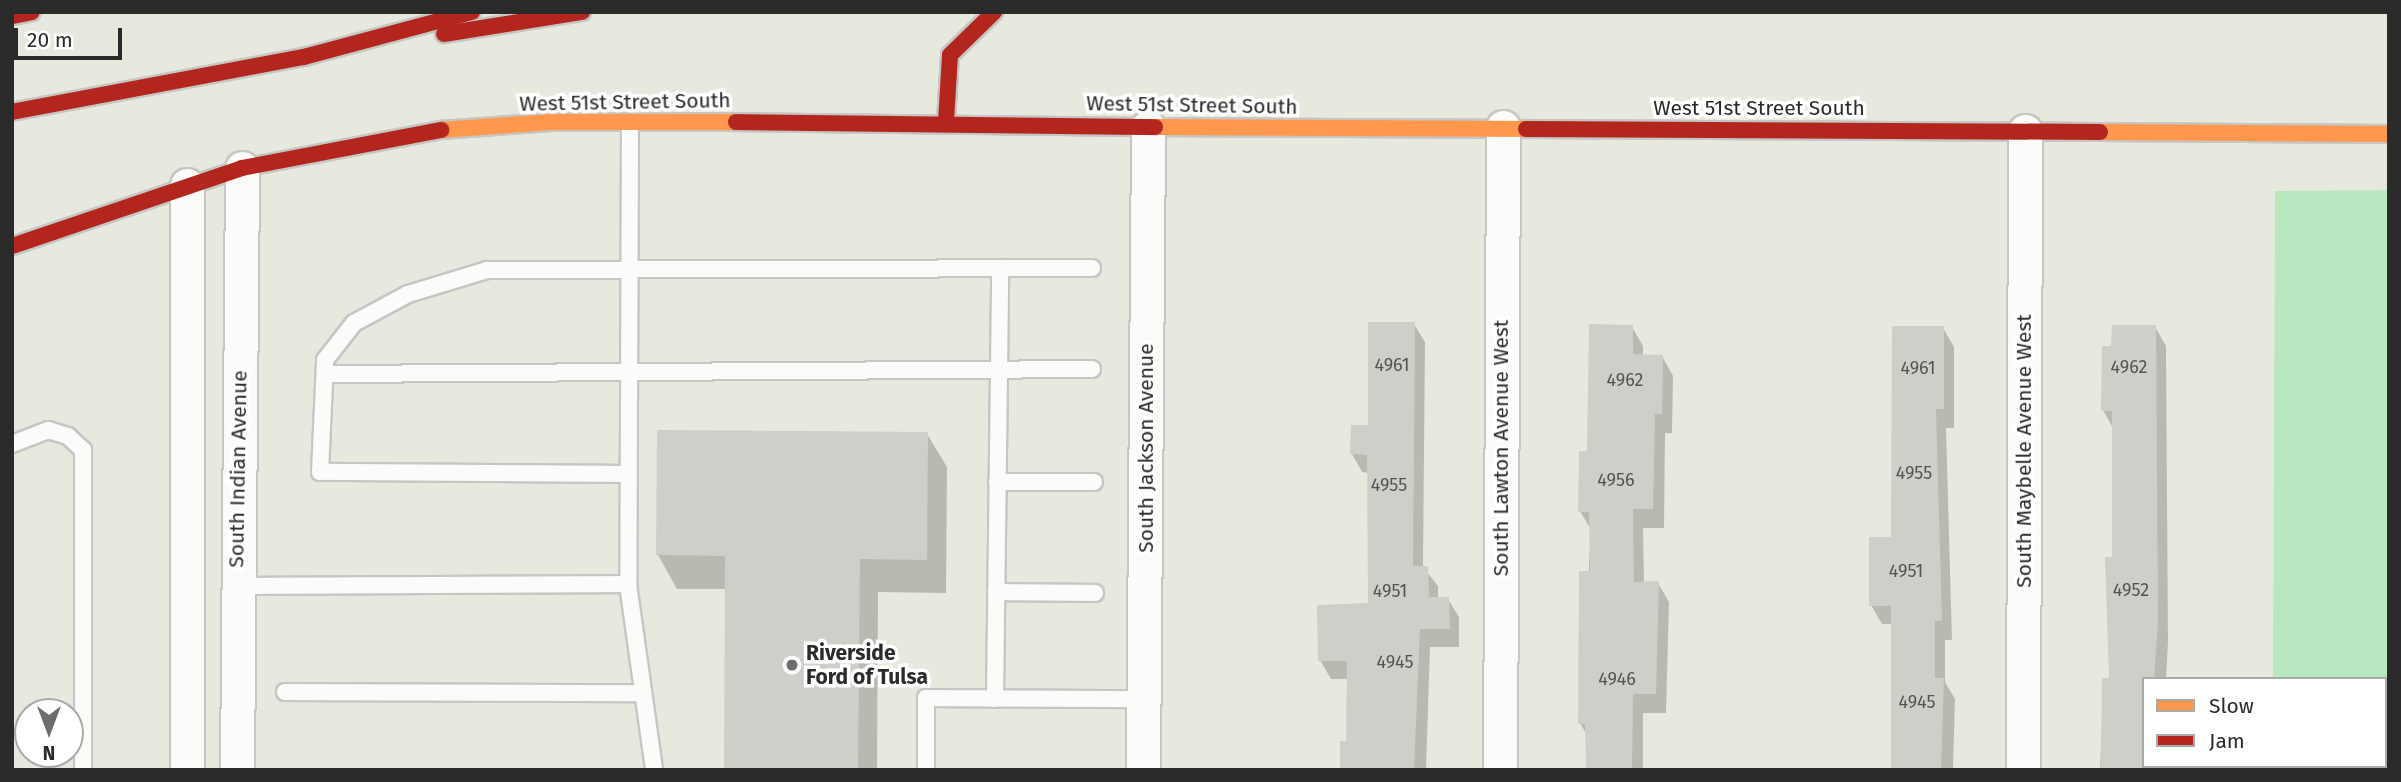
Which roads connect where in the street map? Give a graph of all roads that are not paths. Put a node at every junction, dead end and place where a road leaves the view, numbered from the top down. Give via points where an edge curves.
1 (32, 12) edge
2 (472, 12) edge
3 (582, 12) edge
4 (993, 12) edge
5 (12, 16) edge
6 (304, 57) junction
7 (12, 112) edge
8 (631, 119) junction
9 (946, 121) junction
10 (1148, 127) junction
11 (1503, 127) junction
12 (2025, 131) junction
13 (2389, 134) edge
14 (242, 168) junction
15 (187, 185) junction
16 (12, 246) edge
17 (629, 266) junction
18 (1000, 268) junction
19 (1092, 268) dead end
20 (999, 369) junction
21 (1092, 369) dead end
22 (628, 372) junction
23 (325, 374) junction
24 (12, 444) edge
25 (627, 474) junction
26 (997, 482) junction
27 (1094, 482) dead end
28 (628, 584) junction
29 (237, 586) junction
30 (187, 587) junction
31 (996, 592) junction
32 (1095, 593) dead end
33 (285, 692) dead end
34 (640, 693) junction
35 (995, 699) junction
36 (1144, 699) junction
37 (83, 770) edge
38 (187, 770) edge
39 (237, 770) edge
40 (654, 770) edge
41 (926, 770) edge
42 (1143, 770) edge
43 (1500, 770) edge
44 (2022, 770) edge

1 - 5 main road
2 - 6 main road
3 - 6 main road
4 - 9 main road via 950,55
6 - 7 main road
8 - 9 main road, West 51st Street South
8 - 14 main road, West 51st Street South via 427,131
8 - 17 lane
9 - 10 main road, West 51st Street South
10 - 11 main road, West 51st Street South
10 - 36 street, South Jackson Avenue
11 - 12 main road, West 51st Street South
11 - 43 street, South Lawton Avenue West
12 - 13 main road, West 51st Street South
12 - 44 street, South Maybelle Avenue West
14 - 15 main road, West 51st Street South
14 - 29 street, South Indian Avenue
15 - 16 main road, West 51st Street South
15 - 30 street
17 - 18 lane
17 - 22 lane
17 - 23 lane via 487,270 408,294 354,323 325,360
18 - 19 lane
18 - 20 lane
20 - 21 lane
20 - 22 lane
20 - 26 lane
22 - 23 lane
22 - 25 lane
23 - 25 lane via 320,472
24 - 37 lane via 48,430 68,436 83,450
25 - 28 lane
26 - 27 lane
26 - 31 lane
28 - 29 lane
28 - 34 lane
29 - 30 street
29 - 39 street, South Indian Avenue
30 - 38 street
31 - 32 lane
31 - 35 lane
33 - 34 lane
34 - 40 lane
35 - 36 lane
35 - 41 lane via 926,698
36 - 42 street, South Jackson Avenue

